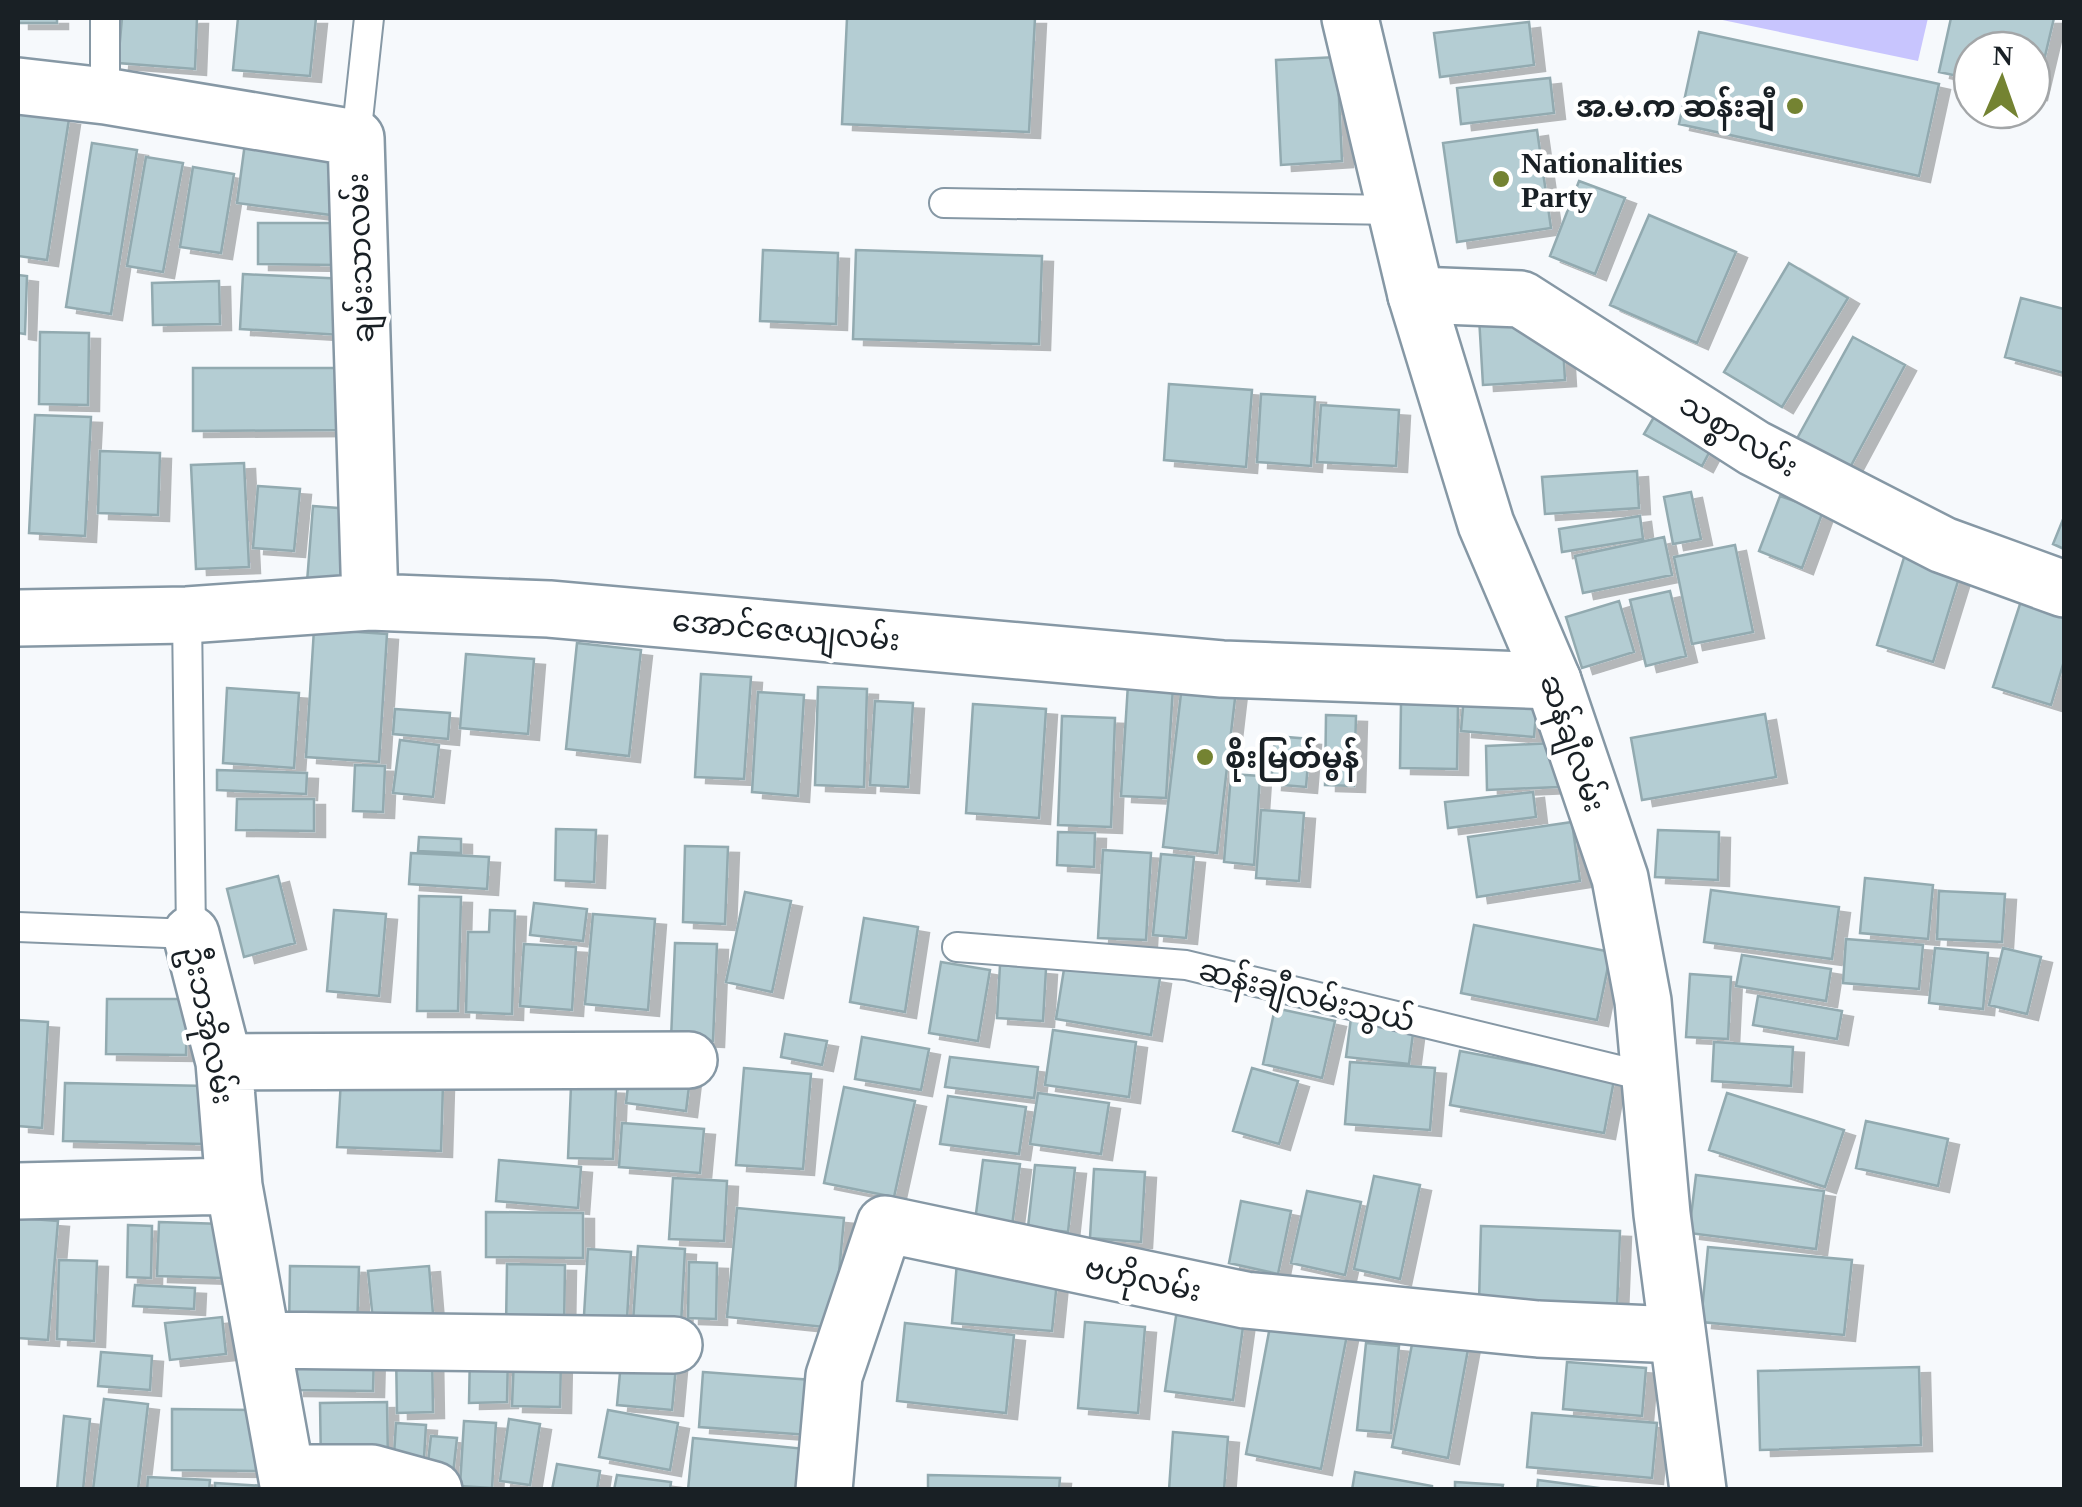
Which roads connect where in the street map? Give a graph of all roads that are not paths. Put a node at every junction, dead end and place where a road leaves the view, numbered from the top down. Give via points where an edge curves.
1 (105, 18) edge
2 (368, 18) edge
3 (1350, 18) edge
4 (18, 86) edge
5 (105, 96) junction
6 (356, 138) junction
7 (944, 203) dead end
8 (1397, 210) junction
9 (1416, 295) junction
10 (2064, 590) edge
11 (370, 602) junction
12 (187, 615) junction
13 (18, 618) edge
14 (1553, 681) junction
15 (18, 927) edge
16 (191, 934) junction
17 (956, 947) dead end
18 (690, 1060) dead end
19 (224, 1062) junction
20 (1652, 1078) junction
21 (234, 1186) junction
22 (18, 1192) edge
23 (1677, 1336) junction
24 (262, 1340) junction
25 (674, 1345) dead end
26 (288, 1481) edge
27 (434, 1490) edge
28 (824, 1490) edge
29 (1698, 1490) edge

1 - 5 lane
2 - 6 lane
3 - 8 street, ဆန်ချီလမ်း
4 - 5 street, ချမ်းသာလမ်း
5 - 6 street, ချမ်းသာလမ်း
6 - 11 street, ချမ်းသာလမ်း
7 - 8 lane
8 - 9 street, ဆန်ချီလမ်း
9 - 10 street, သစ္စာလမ်း via 1522,299 1754,448 1943,545
9 - 14 street, ဆန်ချီလမ်း via 1486,524
11 - 12 street, အောင်ဇေယျလမ်း
11 - 14 street, အောင်ဇေယျလမ်း via 549,609 1222,669
12 - 13 street, အောင်ဇေယျလမ်း
12 - 16 lane, ဦးဘအိုလမ်း
14 - 20 street, ဆန်ချီလမ်း via 1620,878
15 - 16 lane
16 - 19 street, ဦးဘအိုလမ်း
17 - 20 lane, ဆန်းချီလမ်းသွယ် via 1186,965
18 - 19 street
19 - 21 street, ဦးဘအိုလမ်း
20 - 23 street, ဆန်ချီလမ်း
21 - 22 street
21 - 24 street, ဦးဘအိုလမ်း
23 - 28 street, ဗဟိုလမ်း via 1245,1300 886,1224 834,1376
23 - 29 street, ဆန်ချီလမ်း
24 - 25 street
24 - 26 street, ဦးဘအိုလမ်း
26 - 27 street via 372,1474

